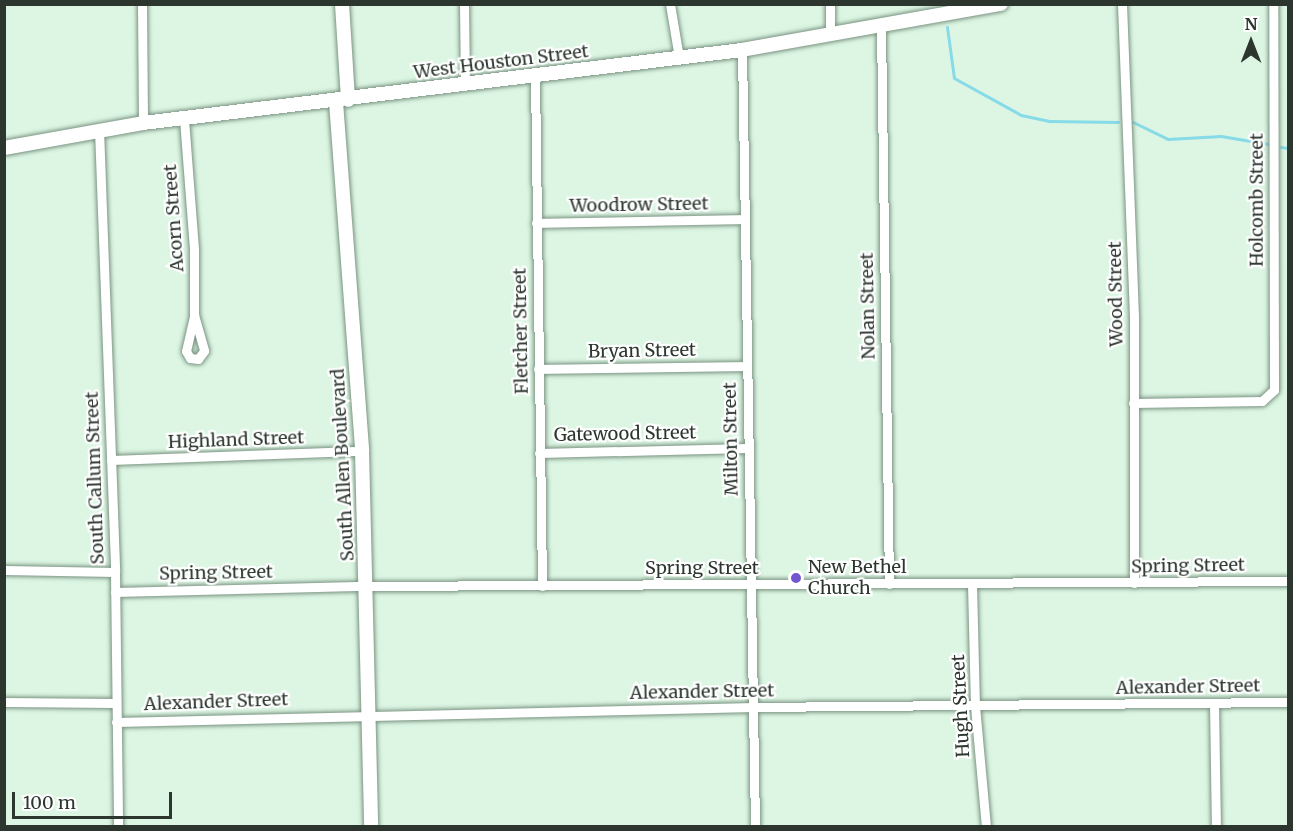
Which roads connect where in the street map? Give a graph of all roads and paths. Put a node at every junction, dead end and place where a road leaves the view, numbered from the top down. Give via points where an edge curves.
1 (142, 4) edge
2 (342, 4) edge
3 (464, 4) edge
4 (670, 4) edge
5 (830, 4) edge
6 (1001, 4) edge
7 (1122, 4) edge
8 (1273, 4) edge
9 (881, 26) junction
10 (830, 35) junction
11 (742, 50) junction
12 (680, 58) junction
13 (535, 76) junction
14 (465, 84) junction
15 (342, 101) junction
16 (184, 119) junction
17 (143, 123) junction
18 (99, 129) junction
19 (4, 147) edge
20 (743, 219) junction
21 (536, 223) junction
22 (194, 315) dead end
23 (745, 366) junction
24 (538, 369) junction
25 (1133, 403) junction
26 (747, 448) junction
27 (362, 451) junction
28 (539, 453) junction
29 (111, 460) junction
30 (4, 570) edge
31 (115, 572) junction
32 (1288, 581) edge
33 (1134, 583) junction
34 (751, 584) junction
35 (889, 584) junction
36 (972, 584) junction
37 (367, 586) junction
38 (542, 586) junction
39 (115, 592) junction
40 (4, 702) edge
41 (1288, 702) edge
42 (115, 703) junction
43 (1214, 703) junction
44 (975, 706) junction
45 (754, 707) junction
46 (368, 715) junction
47 (116, 722) junction
48 (118, 826) edge
49 (371, 826) edge
50 (755, 826) edge
51 (986, 826) edge
52 (1216, 826) edge

1 - 17 street
2 - 15 main road, South Allen Boulevard
3 - 14 street
4 - 12 street
5 - 10 street
6 - 9 main road, West Houston Street
7 - 25 street, Wood Street via 1134,304
8 - 25 street, Holcomb Street via 1275,383 1271,394 1262,401
9 - 10 main road, West Houston Street
9 - 35 street, Nolan Street
10 - 11 main road, West Houston Street
11 - 12 main road, West Houston Street
11 - 20 street, Milton Street
12 - 13 main road, West Houston Street
13 - 14 main road, West Houston Street
13 - 21 street, Fletcher Street
14 - 15 main road, West Houston Street
15 - 16 main road, West Houston Street
15 - 27 main road, South Allen Boulevard
16 - 17 main road, West Houston Street
16 - 22 street, Acorn Street via 194,250
17 - 18 main road, West Houston Street
18 - 19 main road, West Houston Street
18 - 29 street, South Callum Street
20 - 21 street, Woodrow Street
20 - 23 street, Milton Street
21 - 24 street, Fletcher Street
23 - 24 street, Bryan Street
23 - 26 street, Milton Street
24 - 28 street, Fletcher Street
25 - 33 street, Wood Street
26 - 28 street, Gatewood Street
26 - 34 street, Milton Street
27 - 29 street, Highland Street
27 - 37 main road, South Allen Boulevard
28 - 38 street, Fletcher Street
29 - 31 street, South Callum Street
30 - 31 street
31 - 39 street, South Callum Street
32 - 33 street, Spring Street
33 - 36 street, Spring Street
34 - 35 street, Spring Street
34 - 38 street, Spring Street
34 - 45 street, Milton Street
35 - 36 street, Spring Street
36 - 44 street, Hugh Street
37 - 38 street, Spring Street
37 - 39 street, Spring Street
37 - 46 main road, South Allen Boulevard
39 - 42 street, South Callum Street
40 - 42 street
41 - 43 street, Alexander Street
42 - 47 street, South Callum Street
43 - 44 street, Alexander Street
43 - 52 street
44 - 45 street, Alexander Street
44 - 51 street, Hugh Street
45 - 46 street, Alexander Street
45 - 50 street, Milton Street
46 - 47 street, Alexander Street
46 - 49 main road, South Allen Boulevard
47 - 48 street, South Callum Street

